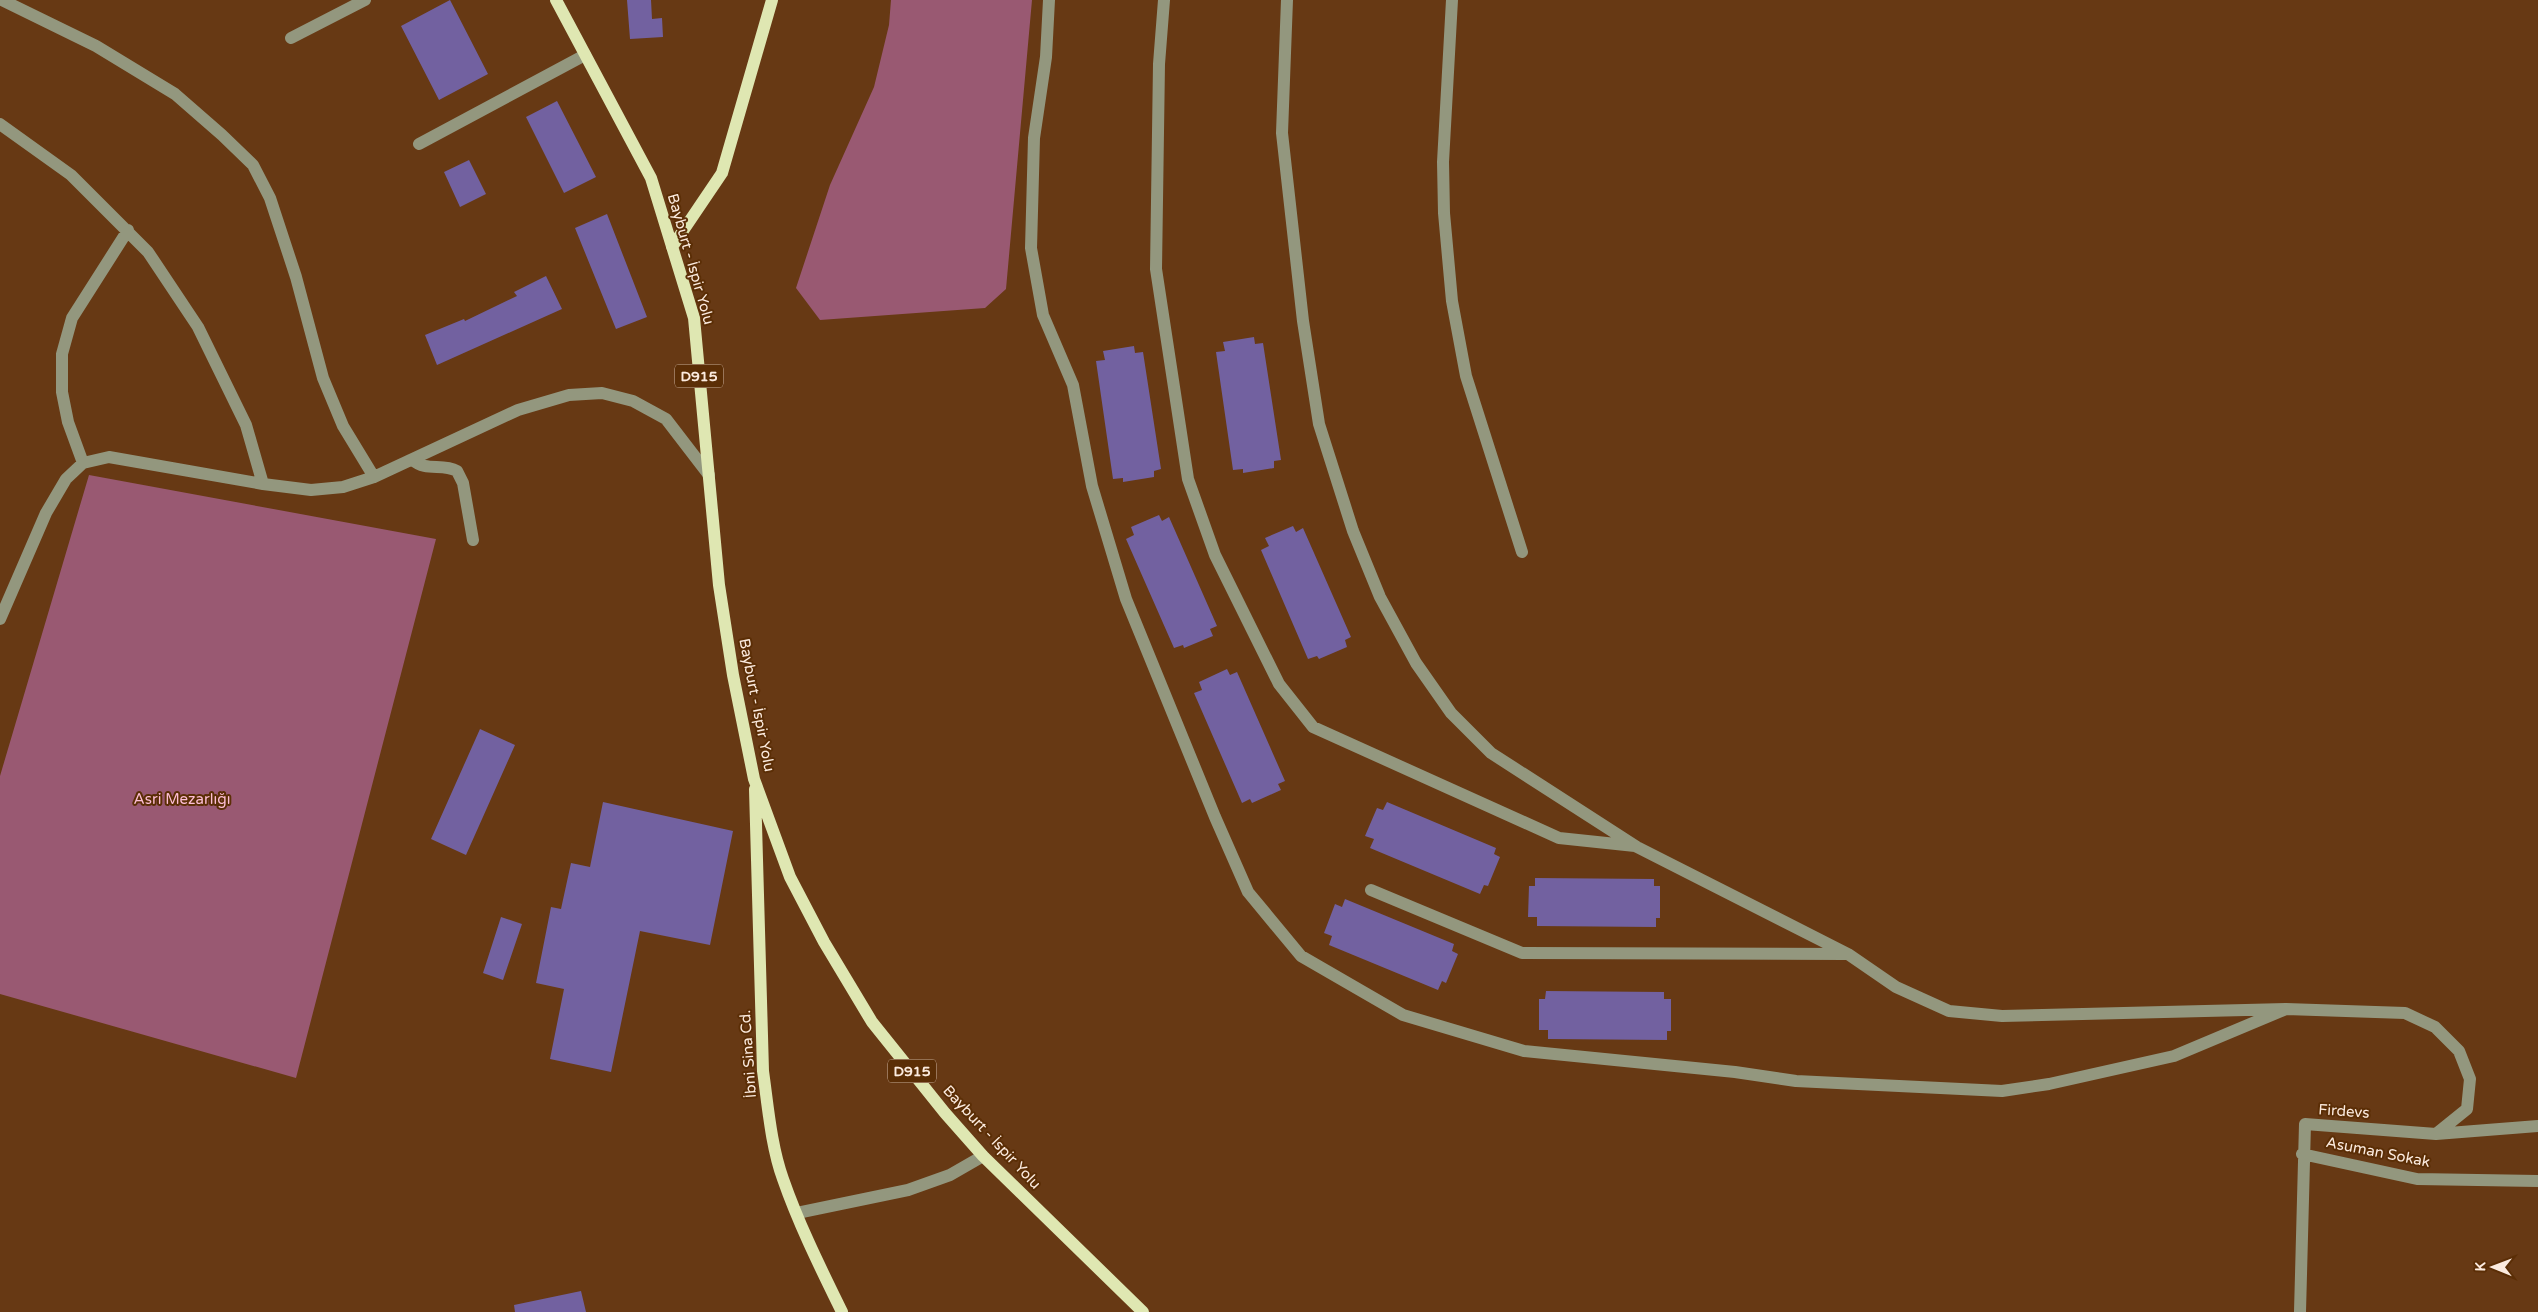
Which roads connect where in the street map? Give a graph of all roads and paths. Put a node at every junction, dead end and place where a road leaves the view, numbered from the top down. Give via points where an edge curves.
1 (2, 0) edge
2 (365, 0) edge
3 (556, 0) edge
4 (772, 0) edge
5 (1049, 0) edge
6 (1164, 0) edge
7 (1287, 0) edge
8 (1452, 0) edge
9 (291, 38) dead end
10 (585, 55) junction
11 (0, 124) edge
12 (419, 144) dead end
13 (128, 230) junction
14 (672, 247) junction
15 (413, 460) junction
16 (83, 463) junction
17 (709, 475) junction
18 (374, 478) junction
19 (263, 484) junction
20 (473, 540) dead end
21 (1522, 552) dead end
22 (0, 618) edge
23 (754, 779) junction
24 (1638, 846) junction
25 (1371, 890) dead end
26 (1848, 954) junction
27 (2286, 1009) junction
28 (2538, 1126) edge
29 (2436, 1134) junction
30 (2302, 1154) junction
31 (983, 1156) junction
32 (2537, 1181) edge
33 (797, 1213) junction
34 (842, 1312) edge
35 (1143, 1312) edge
36 (2300, 1312) edge

1 - 18 street via 96,46 175,94 253,165 270,198 323,378 343,426
2 - 9 street
3 - 10 main road, Bayburt - İspir Yolu / D915
4 - 14 main road via 722,173
5 - 27 street via 1046,57 1034,138 1031,248 1043,315 1073,384 1092,486 1126,599 1214,817 1248,892 1301,956 1403,1015 1524,1051 1796,1081 2002,1091 2049,1084 2174,1056
6 - 24 street via 1159,64 1156,269 1188,478 1214,555 1279,684 1313,727 1559,838
7 - 24 street via 1282,133 1318,424 1353,531 1380,597 1416,663 1451,713 1492,753
8 - 21 street via 1443,162 1452,301 1466,376
10 - 12 street
10 - 14 main road, Bayburt - İspir Yolu / D915 via 651,178
11 - 13 street via 71,175
13 - 16 street via 72,318 62,354 62,392 68,422
13 - 19 street via 148,252 198,327 246,425
14 - 17 main road, Bayburt - İspir Yolu / D915 via 694,318
15 - 17 street via 518,410 569,395 602,393 634,401 666,419
15 - 18 street
15 - 20 street via 427,467 452,468 461,477
16 - 19 street via 109,457
16 - 22 street via 66,479 46,513
17 - 23 main road, Bayburt - İspir Yolu / D915 via 719,586
18 - 19 street via 343,487 311,490
23 - 31 main road, Bayburt - İspir Yolu / D915 via 790,877 872,1022
23 - 33 main road, İbni Sina Cd. via 763,1071 782,1178
24 - 26 street
25 - 26 street via 1522,953
26 - 27 street via 1896,987 1949,1011 2002,1016
27 - 29 street via 2405,1013 2435,1027 2459,1051 2470,1079 2467,1108
28 - 29 street, Firdevs
29 - 30 street, Firdevs via 2305,1124
30 - 32 street, Asuman Sokak via 2416,1179
30 - 36 street, Firdevs
31 - 33 street via 950,1175 908,1190
31 - 35 main road, Bayburt - İspir Yolu / D915
33 - 34 main road, İbni Sina Cd.

